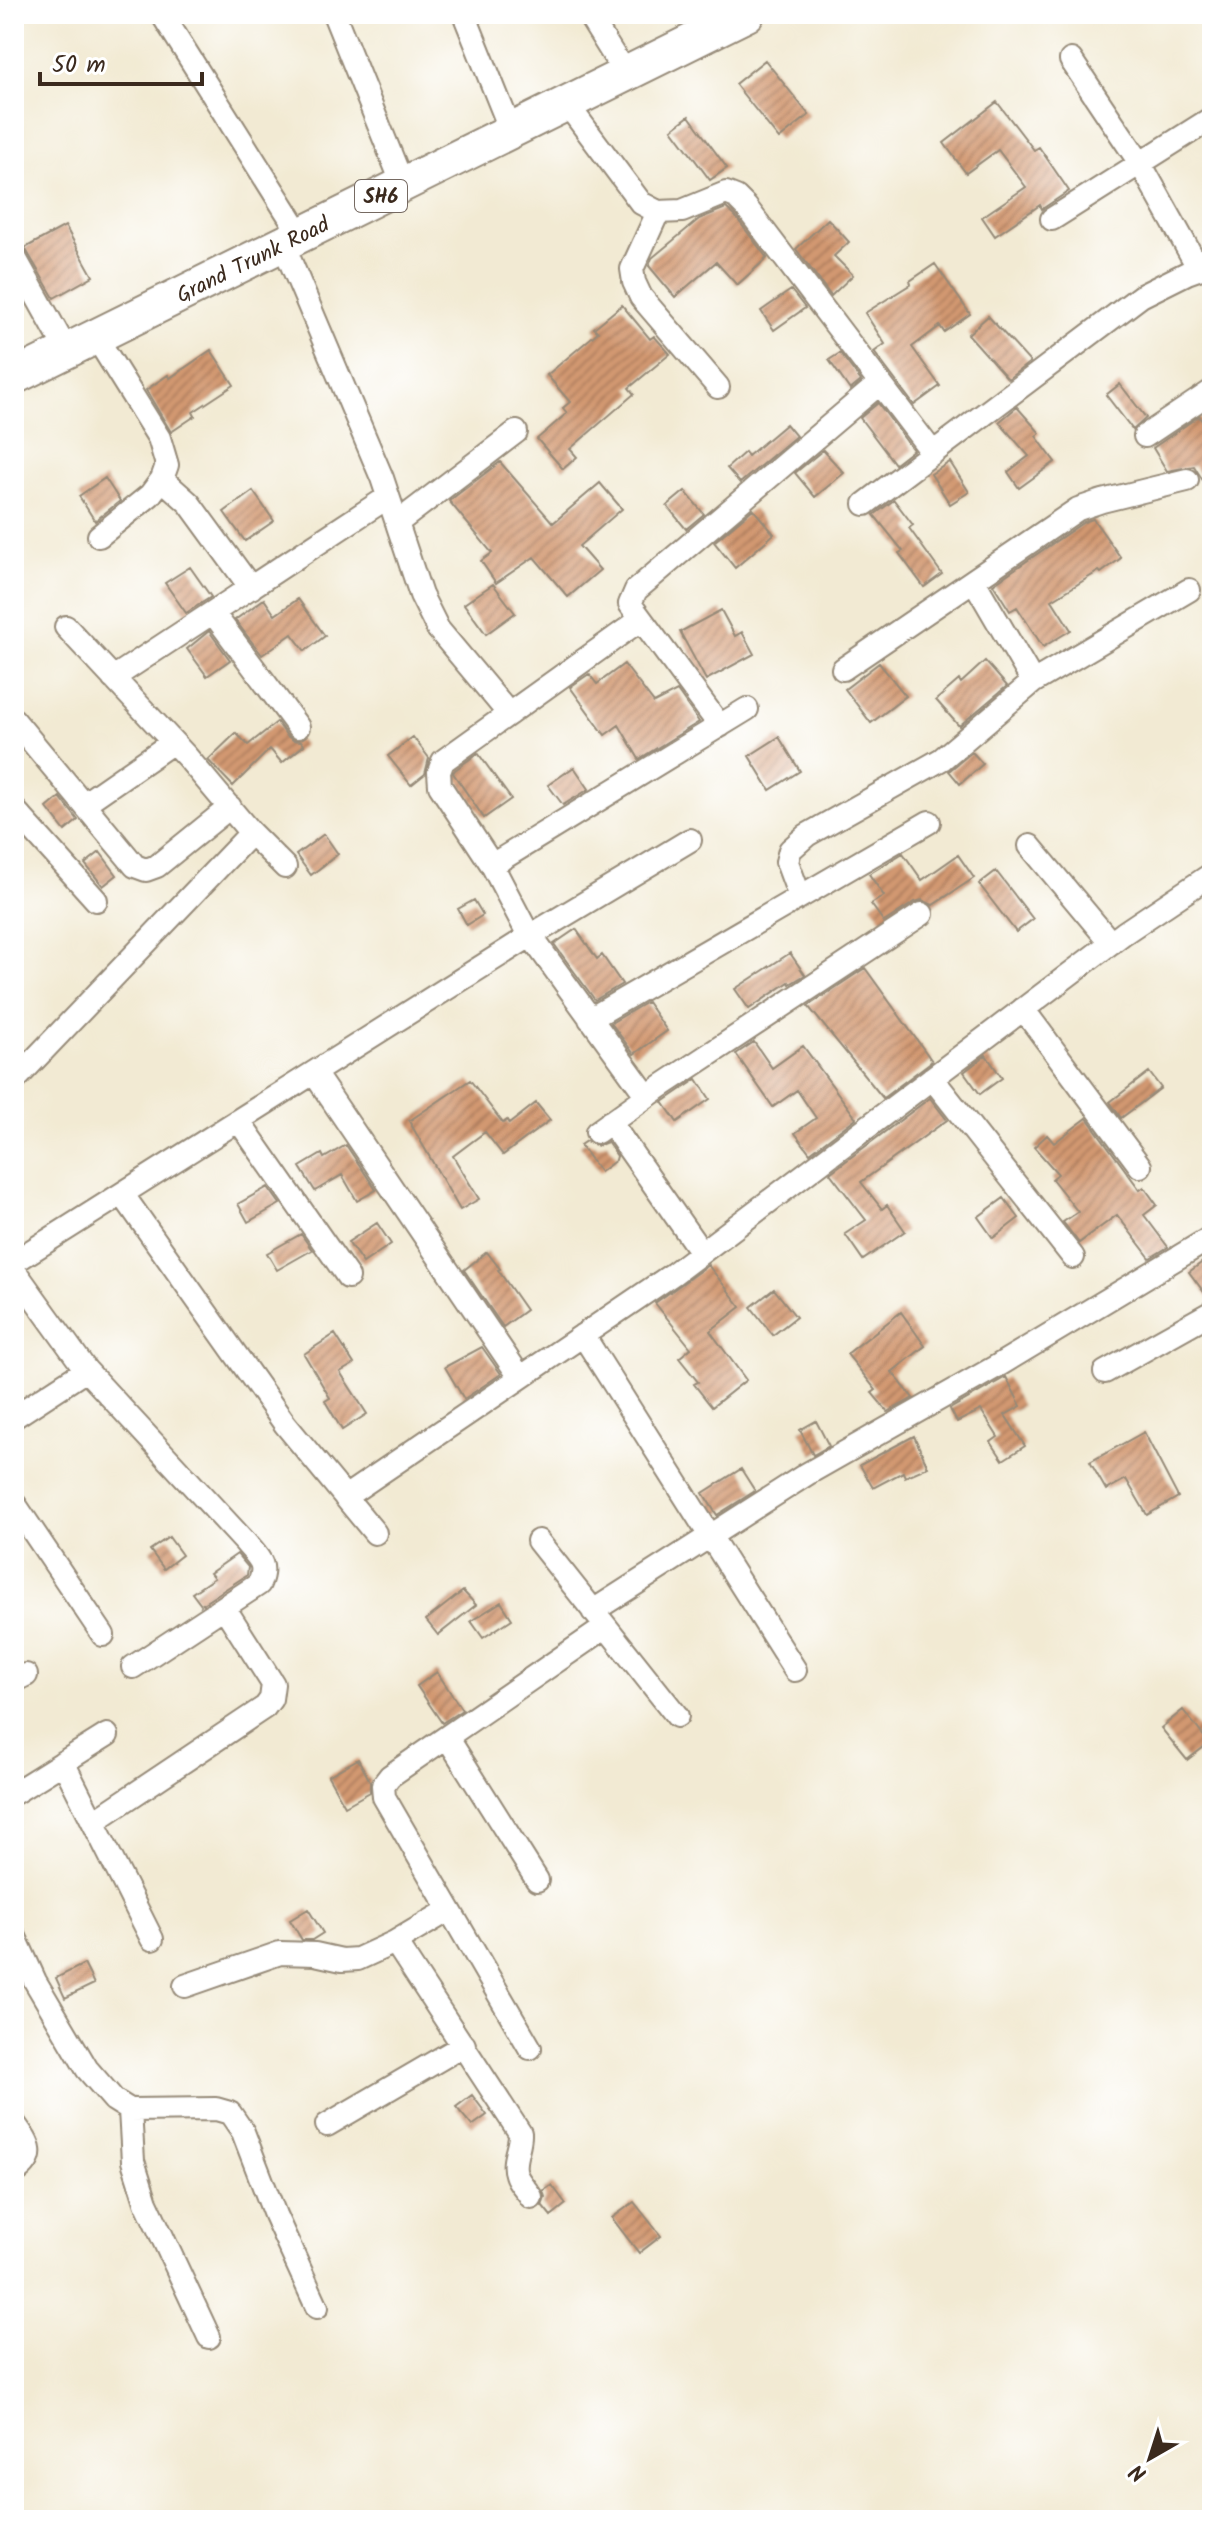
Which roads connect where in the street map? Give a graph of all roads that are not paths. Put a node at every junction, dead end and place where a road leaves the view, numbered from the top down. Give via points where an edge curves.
1 (162, 14) edge
2 (334, 14) edge
3 (464, 14) edge
4 (588, 14) edge
5 (747, 14) edge
6 (1071, 60) dead end
7 (626, 75) junction
8 (567, 104) junction
9 (1212, 118) edge
10 (511, 131) junction
11 (1140, 163) junction
12 (403, 185) junction
13 (658, 212) junction
14 (1052, 219) dead end
15 (292, 240) junction
16 (14, 256) edge
17 (1205, 267) edge
18 (82, 344) junction
19 (14, 377) edge
20 (880, 383) junction
21 (718, 387) dead end
22 (1212, 391) edge
23 (516, 432) dead end
24 (1145, 436) dead end
25 (933, 453) junction
26 (162, 479) junction
27 (1187, 480) dead end
28 (388, 497) junction
29 (865, 504) dead end
30 (397, 523) junction
31 (99, 536) dead end
32 (974, 581) junction
33 (251, 588) junction
34 (1189, 590) dead end
35 (213, 613) junction
36 (640, 620) junction
37 (66, 627) dead end
38 (843, 669) dead end
39 (113, 678) junction
40 (1033, 682) junction
41 (747, 709) dead end
42 (509, 714) junction
43 (14, 720) edge
44 (720, 726) junction
45 (298, 727) dead end
46 (173, 742) junction
47 (85, 803) junction
48 (230, 807) junction
49 (14, 809) edge
50 (929, 822) dead end
51 (251, 833) junction
52 (690, 840) dead end
53 (1030, 846) dead end
54 (492, 865) junction
55 (285, 867) dead end
56 (1212, 874) edge
57 (800, 897) junction
58 (96, 900) dead end
59 (922, 914) dead end
60 (530, 936) junction
61 (1111, 943) junction
62 (1023, 1009) junction
63 (590, 1019) junction
64 (314, 1073) junction
65 (932, 1078) junction
66 (14, 1081) edge
67 (647, 1096) junction
68 (239, 1121) junction
69 (1140, 1166) dead end
70 (123, 1195) junction
71 (1212, 1237) edge
72 (701, 1252) junction
73 (1073, 1257) dead end
74 (14, 1262) edge
75 (14, 1270) edge
76 (348, 1277) dead end
77 (1212, 1312) edge
78 (583, 1335) junction
79 (86, 1370) junction
80 (1105, 1372) dead end
81 (520, 1377) junction
82 (14, 1417) edge
83 (345, 1497) junction
84 (14, 1503) edge
85 (21, 1527) edge
86 (375, 1533) dead end
87 (710, 1537) junction
88 (538, 1541) dead end
89 (224, 1607) junction
90 (600, 1619) junction
91 (103, 1635) dead end
92 (133, 1667) dead end
93 (795, 1670) dead end
94 (677, 1716) dead end
95 (107, 1735) dead end
96 (447, 1737) junction
97 (63, 1762) junction
98 (14, 1793) edge
99 (93, 1822) junction
100 (537, 1880) dead end
101 (449, 1910) junction
102 (14, 1935) edge
103 (152, 1939) dead end
104 (395, 1942) junction
105 (185, 1986) dead end
106 (464, 2045) junction
107 (530, 2048) dead end
108 (130, 2110) junction
109 (14, 2123) edge
110 (327, 2125) dead end
111 (14, 2173) edge
112 (531, 2197) dead end
113 (317, 2307) dead end
114 (209, 2337) dead end

1 - 15 street
2 - 12 street
3 - 10 street
4 - 7 street
5 - 7 main road, Grand Trunk Road / SH6
6 - 11 street
7 - 8 main road, Grand Trunk Road / SH6
8 - 10 main road, Grand Trunk Road / SH6
8 - 13 street via 641,203
9 - 11 street
10 - 12 main road, Grand Trunk Road / SH6
11 - 14 street
11 - 17 street
12 - 15 main road, Grand Trunk Road / SH6
13 - 20 street via 682,211 726,193 736,197
13 - 21 street via 632,269 634,282
15 - 18 main road, Grand Trunk Road / SH6
15 - 28 street
16 - 18 street
17 - 25 street via 1141,296
18 - 19 main road, Grand Trunk Road / SH6
18 - 26 street via 159,438 167,465
20 - 25 street
20 - 36 street via 636,590 630,604
22 - 24 street
23 - 30 street
25 - 29 street
26 - 31 street
26 - 33 street via 189,503
27 - 32 street via 1078,509
28 - 30 street
28 - 33 street
30 - 42 street via 438,629
32 - 38 street
32 - 40 street
33 - 35 street
34 - 40 street
35 - 39 street
35 - 45 street
36 - 42 street
36 - 44 street
37 - 39 street
39 - 46 street
40 - 57 street via 942,759 807,835 790,850 787,862
41 - 44 street
42 - 54 street via 443,761 439,772 440,786
43 - 47 street
44 - 54 street
46 - 47 street
46 - 48 street
47 - 48 street via 135,866 146,870
48 - 51 street
49 - 58 street
50 - 57 street
51 - 55 street
51 - 66 street
52 - 60 street
53 - 61 street
54 - 60 street
56 - 61 street
57 - 63 street
59 - 67 street
60 - 63 street
60 - 64 street
61 - 62 street
62 - 65 street
62 - 69 street
63 - 67 street
64 - 68 street
64 - 81 street
65 - 72 street
65 - 73 street
67 - 72 street via 604,1127
68 - 70 street
68 - 76 street
70 - 74 street
70 - 83 street via 285,1424
71 - 87 street via 807,1474
72 - 78 street
75 - 79 street
77 - 80 street
78 - 81 street
78 - 87 street
79 - 82 street
79 - 89 street via 261,1562 259,1584
81 - 83 street
83 - 86 street
84 - 85 street
85 - 91 street
87 - 90 street
87 - 93 street
88 - 90 street
89 - 92 street
89 - 99 street via 273,1684 271,1699
90 - 94 street
90 - 96 street
95 - 97 street
96 - 100 street
96 - 101 street via 383,1785 384,1797
97 - 98 street
97 - 99 street
99 - 103 street
101 - 104 street
101 - 107 street
102 - 108 street via 87,2069
104 - 105 street via 358,1959 280,1953
104 - 106 street
106 - 110 street
106 - 112 street via 520,2133 515,2173
108 - 113 street via 230,2113 243,2132
108 - 114 street via 133,2161 146,2202
109 - 111 street via 30,2146 30,2156

